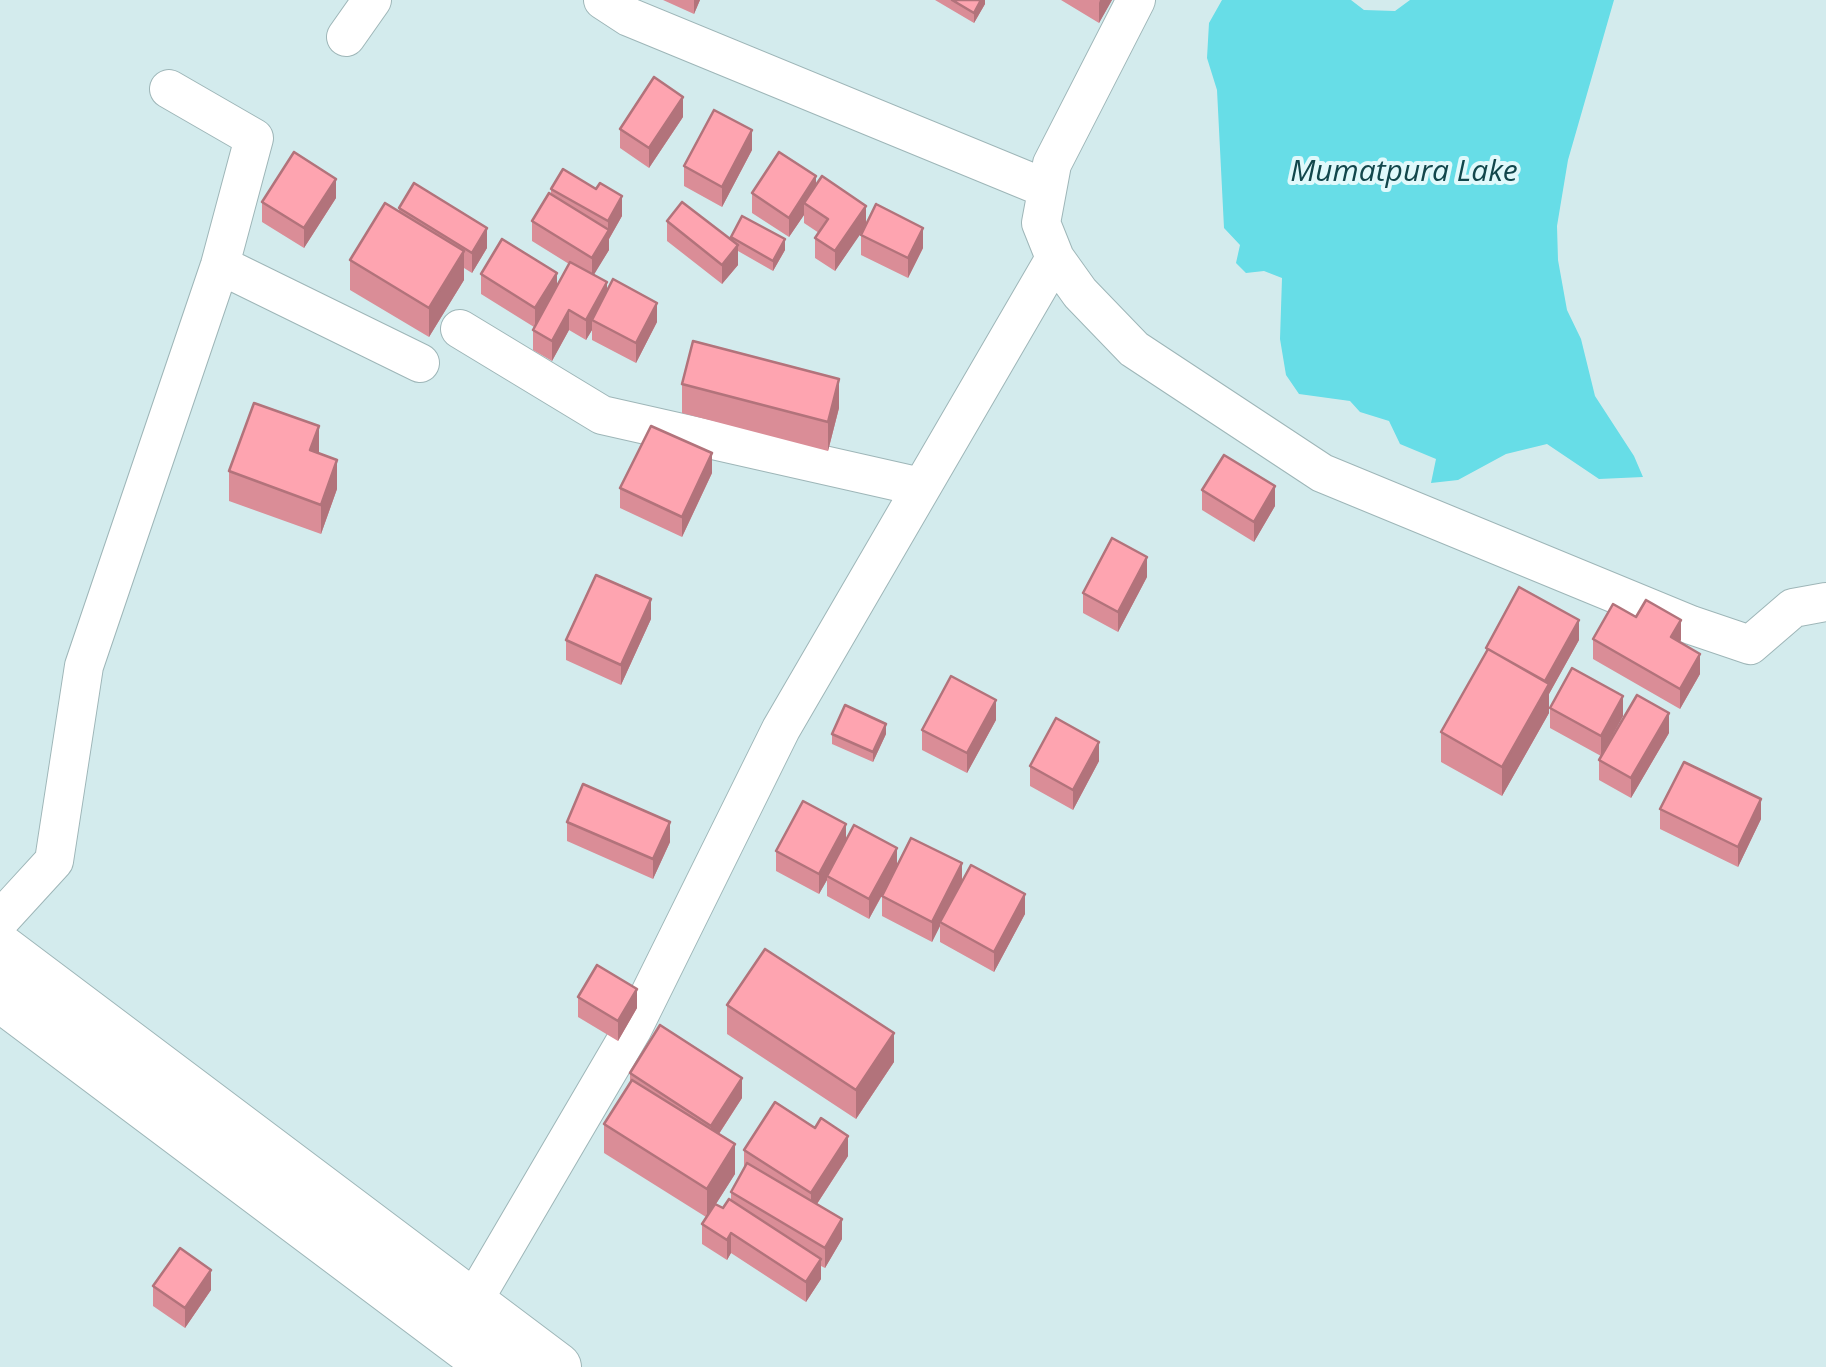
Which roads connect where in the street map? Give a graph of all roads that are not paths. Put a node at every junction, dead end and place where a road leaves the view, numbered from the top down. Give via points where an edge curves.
1 (372, 0) edge
2 (603, 0) edge
3 (1136, 0) edge
4 (346, 37) dead end
5 (169, 90) dead end
6 (1045, 188) junction
7 (1055, 258) junction
8 (220, 265) junction
9 (460, 328) dead end
10 (420, 362) dead end
11 (921, 488) junction
12 (1826, 602) edge
13 (0, 920) edge
14 (0, 948) edge
15 (0, 997) edge
16 (472, 1303) junction
17 (493, 1367) edge
18 (558, 1367) edge

1 - 4 street
2 - 6 street via 629,17
3 - 6 street
5 - 8 street via 254,138
6 - 7 street via 1041,223
7 - 11 street
7 - 12 street via 1134,350 1322,473 1750,645 1793,608
8 - 10 street
8 - 13 street via 84,666 54,862
9 - 11 street via 602,415
11 - 16 street via 780,729 632,1030
14 - 16 street
15 - 17 street
16 - 18 street

